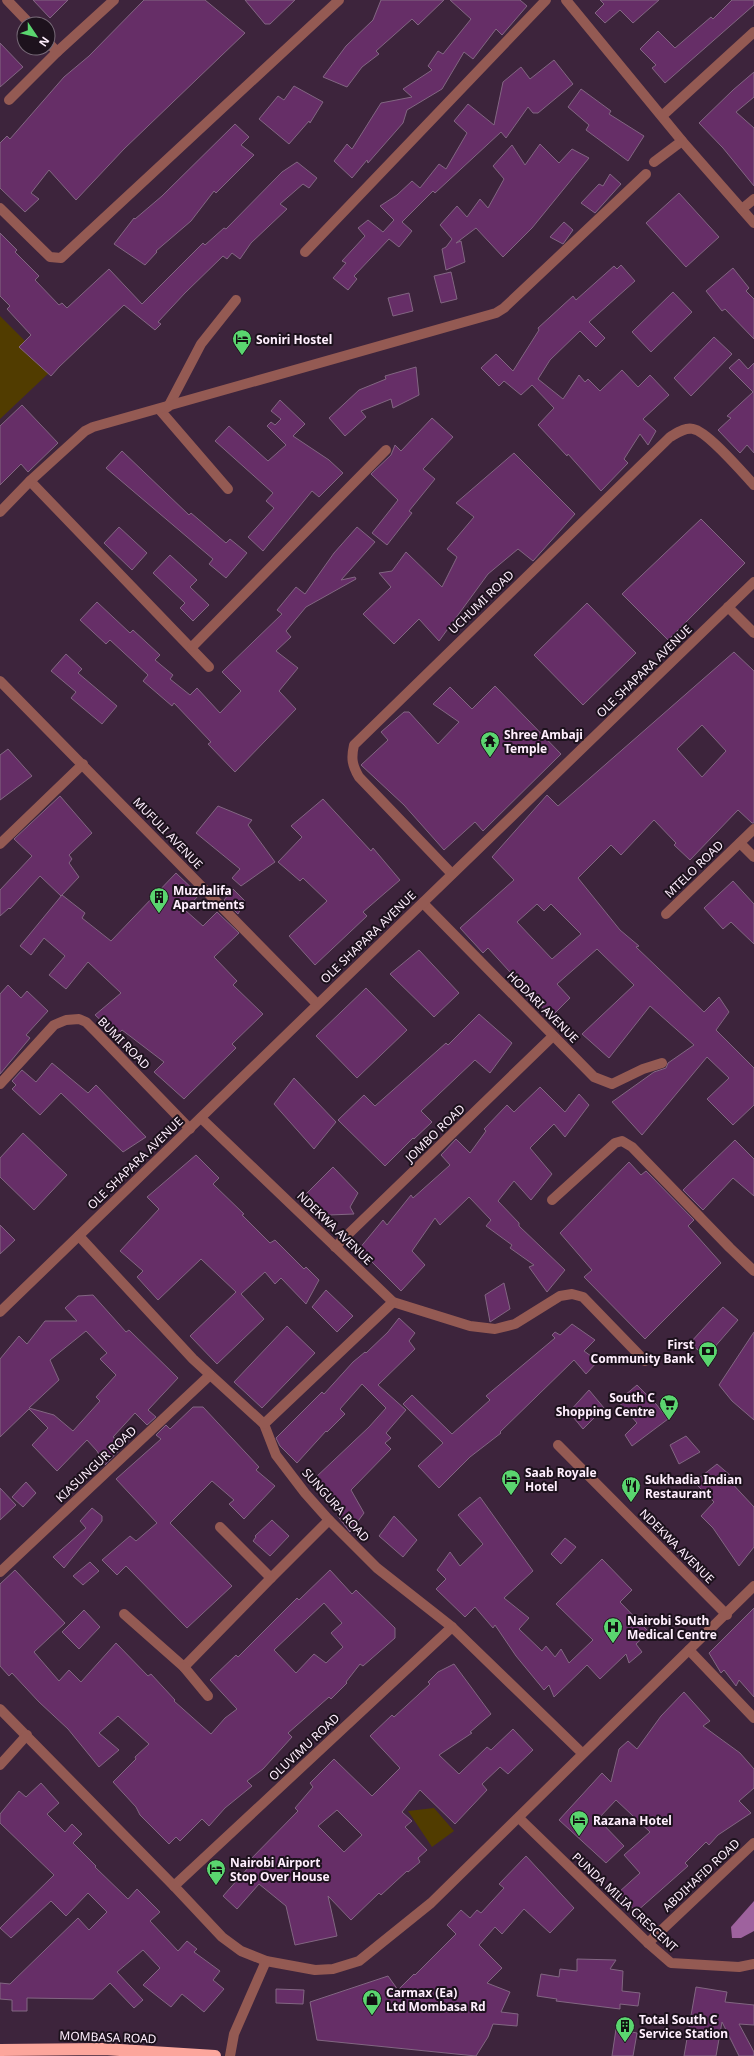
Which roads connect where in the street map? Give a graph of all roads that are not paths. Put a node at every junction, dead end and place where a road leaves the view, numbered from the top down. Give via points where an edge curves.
1 (7, 0) edge
2 (114, 0) edge
3 (339, 0) edge
4 (546, 0) edge
5 (566, 0) edge
6 (22, 16) edge
7 (754, 32) edge
8 (57, 52) joint
9 (9, 100) dead end
10 (662, 116) junction
11 (682, 141) junction
12 (654, 162) dead end
13 (646, 174) dead end
14 (754, 199) edge
15 (0, 208) edge
16 (742, 209) junction
17 (754, 223) edge
18 (305, 252) dead end
19 (236, 300) dead end
20 (164, 408) junction
21 (386, 450) dead end
22 (30, 481) junction
23 (754, 485) edge
24 (228, 489) dead end
25 (0, 512) edge
26 (754, 582) edge
27 (728, 607) junction
28 (754, 633) edge
29 (192, 647) junction
30 (209, 666) dead end
31 (0, 681) edge
32 (83, 764) junction
33 (754, 829) edge
34 (740, 843) junction
35 (0, 844) edge
36 (754, 858) edge
37 (452, 874) junction
38 (423, 903) junction
39 (666, 914) dead end
40 (317, 1004) junction
41 (553, 1036) junction
42 (662, 1063) dead end
43 (0, 1084) edge
44 (201, 1118) junction
45 (190, 1129) junction
46 (552, 1200) dead end
47 (78, 1236) junction
48 (336, 1247) junction
49 (754, 1271) edge
50 (393, 1302) junction
51 (0, 1312) edge
52 (645, 1361) dead end
53 (210, 1375) junction
54 (264, 1424) junction
55 (558, 1446) dead end
56 (329, 1520) junction
57 (220, 1527) dead end
58 (0, 1572) edge
59 (271, 1578) junction
60 (754, 1586) edge
61 (124, 1614) dead end
62 (726, 1615) junction
63 (452, 1626) junction
64 (690, 1650) junction
65 (184, 1667) junction
66 (208, 1696) dead end
67 (2, 1716) edge
68 (754, 1718) edge
69 (26, 1735) junction
70 (582, 1753) junction
71 (0, 1765) edge
72 (519, 1818) junction
73 (754, 1843) edge
74 (174, 1886) junction
75 (648, 1943) junction
76 (266, 1961) junction
77 (754, 1964) edge
78 (0, 2050) edge
79 (215, 2056) edge
80 (230, 2056) edge

1 - 6 street
2 - 8 street
3 - 15 street via 61,258 50,257
4 - 18 street
5 - 10 street
7 - 10 street
8 - 9 street
10 - 11 street
11 - 12 street
11 - 16 street
13 - 20 street via 496,313
14 - 16 street
16 - 17 street
19 - 20 street via 201,344
20 - 22 street via 85,431
20 - 24 street
21 - 29 street
22 - 25 street
22 - 29 street
23 - 37 street, UCHUMI ROAD via 718,447 696,430 685,429 670,437 354,744 351,756 353,767 360,777
26 - 27 street, OLE SHAPARA AVENUE
27 - 28 street
27 - 37 street, OLE SHAPARA AVENUE
29 - 30 street
31 - 32 street, MUFULI AVENUE
32 - 35 street
32 - 40 street, MUFULI AVENUE
33 - 34 street, MTELO ROAD
34 - 36 street, MTELO ROAD
34 - 39 street, MTELO ROAD
37 - 38 street, OLE SHAPARA AVENUE
38 - 40 street, OLE SHAPARA AVENUE
38 - 41 street, HODARI AVENUE
40 - 44 street, OLE SHAPARA AVENUE
41 - 42 street, HODARI AVENUE via 594,1077 603,1082 612,1084
41 - 48 street, JOMBO ROAD
43 - 45 street, BUMI ROAD via 54,1026 66,1020 79,1019 90,1027
44 - 45 street, OLE SHAPARA AVENUE
44 - 48 street, NDEKWA AVENUE
45 - 47 street, OLE SHAPARA AVENUE
46 - 49 street via 615,1143 622,1141 632,1148
47 - 51 street, OLE SHAPARA AVENUE
47 - 53 street, SUNGURA ROAD
48 - 50 street, NDEKWA AVENUE
50 - 52 street, NDEKWA AVENUE via 470,1326 495,1329 515,1324 560,1296 572,1294 583,1297
50 - 54 street
53 - 54 street, SUNGURA ROAD
53 - 58 street, KIASUNGUR ROAD
54 - 56 street, SUNGURA ROAD via 276,1455 304,1493
55 - 62 street, NDEKWA AVENUE
56 - 59 street
56 - 63 street, SUNGURA ROAD via 377,1568
57 - 59 street
59 - 65 street
60 - 62 street
61 - 65 street
62 - 64 street
63 - 70 street, SUNGURA ROAD
63 - 74 street, OLUVIMU ROAD
64 - 68 street
64 - 70 street
65 - 66 street
67 - 69 street
69 - 71 street
69 - 74 street
70 - 72 street
72 - 75 street, PUNDA MILIA CRESCENT
72 - 76 street via 431,1903 359,1961 333,1969 315,1970
73 - 75 street, ABDIHAFID ROAD
74 - 76 street via 222,1938 241,1951
75 - 77 street, PUNDA MILIA CRESCENT via 671,1963 739,1966
76 - 80 street via 234,2034
78 - 79 highway, MOMBASA ROAD via 104,2049

